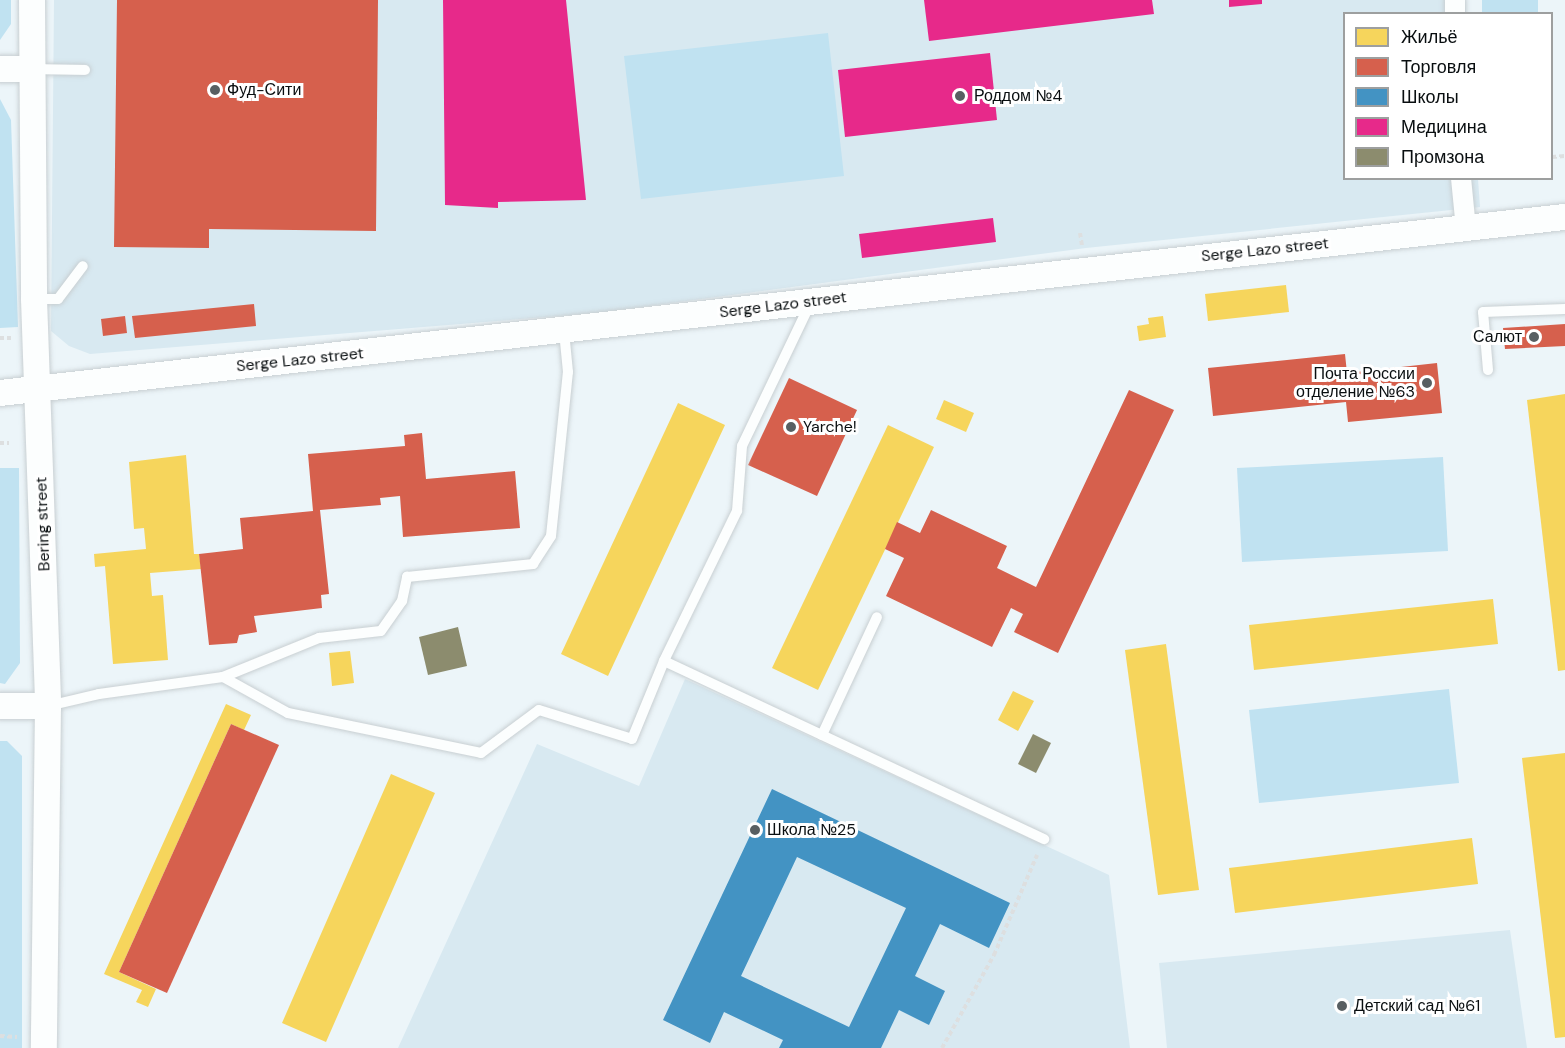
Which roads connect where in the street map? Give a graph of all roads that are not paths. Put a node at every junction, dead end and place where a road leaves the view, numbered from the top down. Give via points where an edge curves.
1 (32, 0) edge
2 (0, 69) edge
3 (33, 69) junction
4 (86, 70) dead end
5 (1461, 180) edge
6 (1565, 217) edge
7 (1466, 228) junction
8 (83, 266) dead end
9 (34, 299) junction
10 (811, 302) junction
11 (1565, 309) edge
12 (564, 331) junction
13 (1488, 370) dead end
14 (38, 388) junction
15 (0, 393) edge
16 (877, 617) dead end
17 (664, 661) junction
18 (223, 677) junction
19 (0, 705) edge
20 (48, 706) junction
21 (822, 735) junction
22 (1044, 839) road end
23 (44, 1048) edge

1 - 3 street, Bering street
2 - 3 street
3 - 4 lane
3 - 9 street, Bering street
5 - 7 street
6 - 7 street, Serge Lazo street
7 - 10 street, Serge Lazo street
8 - 9 lane via 58,299
9 - 14 street, Bering street
10 - 12 street, Serge Lazo street
10 - 17 lane via 742,446 737,511
11 - 13 lane via 1483,312
12 - 14 street, Serge Lazo street
12 - 18 lane via 568,372 551,537 533,564 407,577 402,601 381,631 319,638
14 - 15 street, Serge Lazo street
14 - 20 street, Bering street
16 - 21 lane
17 - 18 lane via 632,739 539,710 481,753 288,712
17 - 21 lane
18 - 20 lane via 99,694
19 - 20 street
20 - 23 street, Bering street
21 - 22 lane

